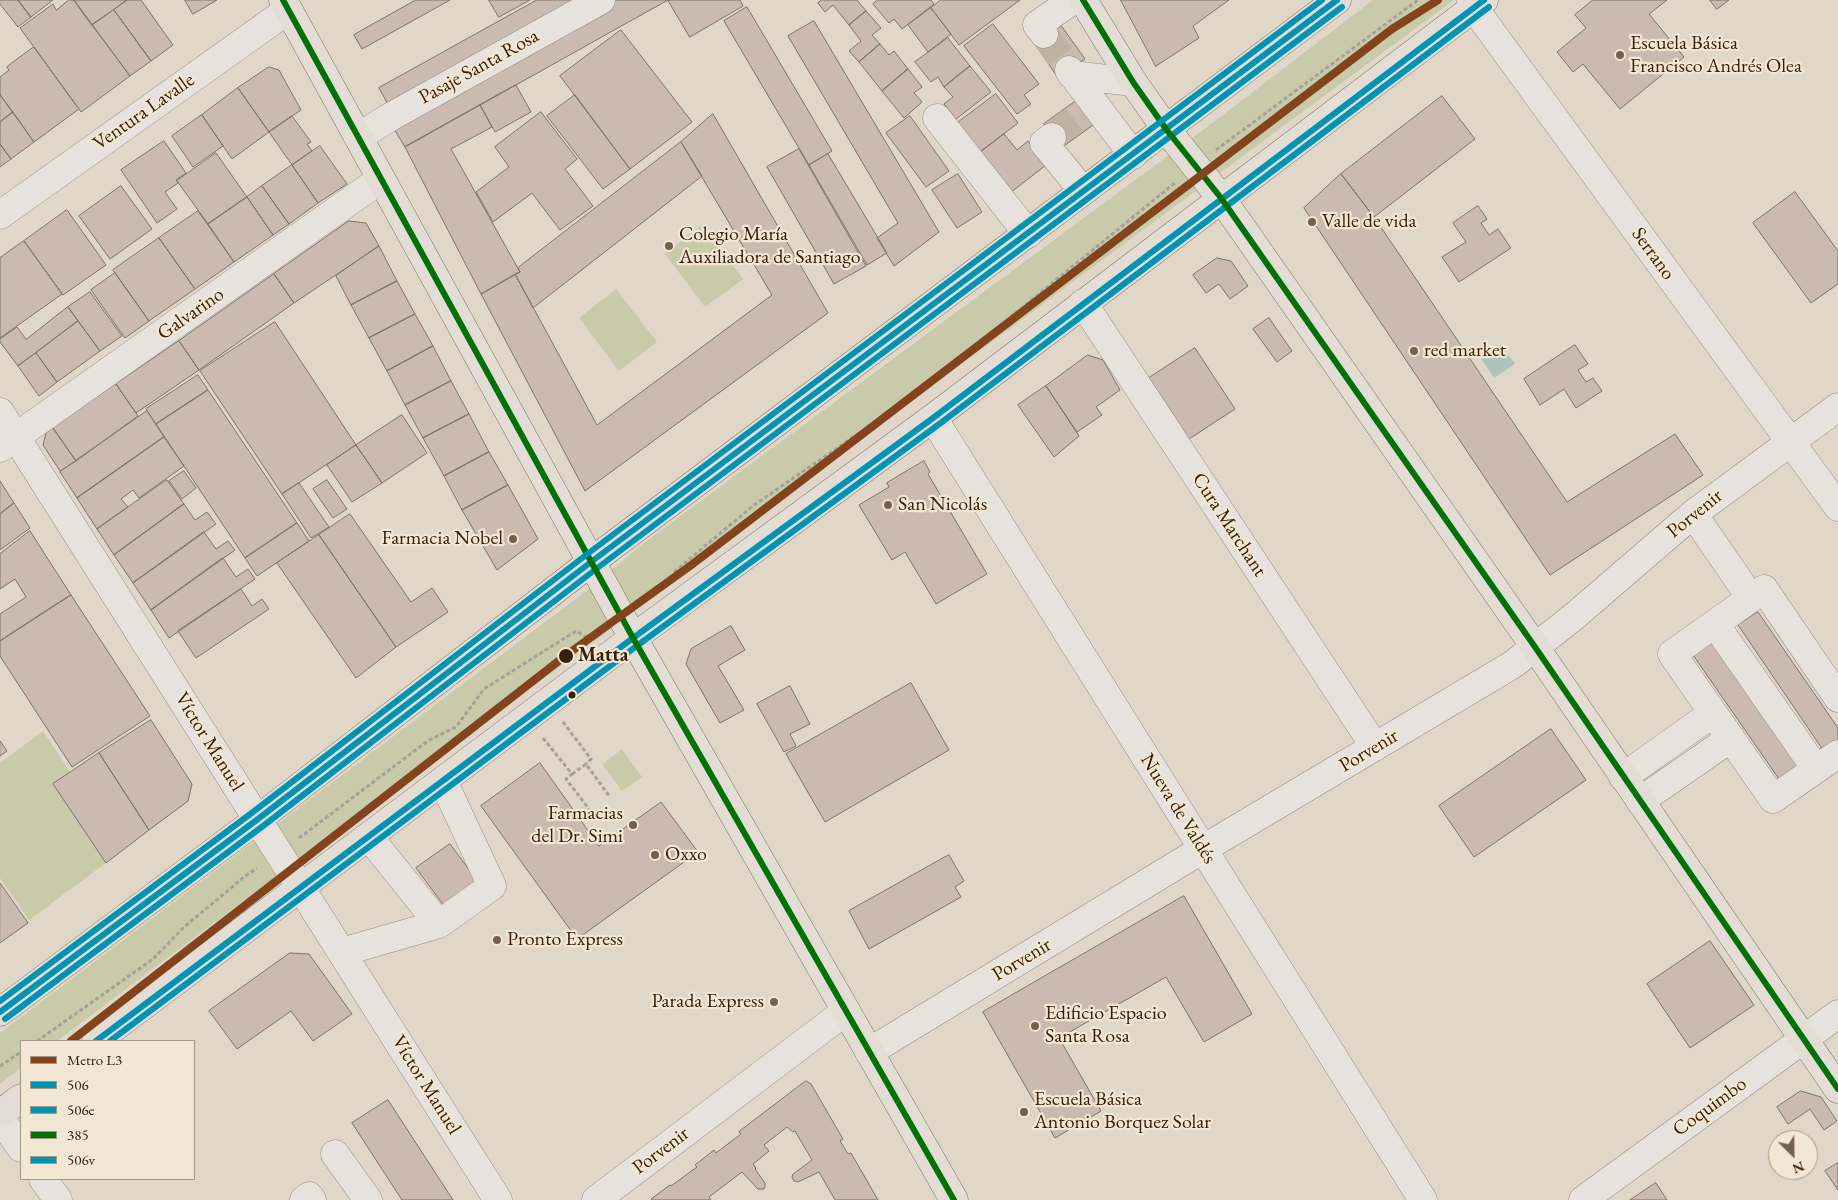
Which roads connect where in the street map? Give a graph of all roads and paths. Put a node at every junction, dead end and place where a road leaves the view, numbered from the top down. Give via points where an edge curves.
1 (601, 0) edge
2 (1073, 0) edge
3 (1083, 0) edge
4 (1337, 0) edge
5 (1418, 0) edge
6 (1476, 3) edge
7 (286, 5) edge
8 (1044, 34) dead end
9 (1133, 82) junction
10 (937, 118) dead end
11 (1166, 130) junction
12 (358, 137) junction
13 (1052, 137) dead end
14 (1133, 155) junction
15 (1195, 166) junction
16 (381, 179) junction
17 (1083, 191) junction
18 (1221, 198) junction
19 (0, 215) edge
20 (1028, 234) junction
21 (1083, 303) junction
22 (1838, 407) edge
23 (0, 412) edge
24 (933, 418) junction
25 (1790, 441) junction
26 (8, 443) edge
27 (1838, 507) edge
28 (1693, 514) junction
29 (591, 562) junction
30 (668, 577) dead end
31 (1751, 598) junction
32 (620, 615) junction
33 (1715, 624) junction
34 (633, 638) junction
35 (1535, 648) junction
36 (1838, 698) edge
37 (538, 710) junction
38 (1713, 713) junction
39 (1731, 738) junction
40 (1375, 747) junction
41 (1827, 761) edge
42 (586, 764) junction
43 (572, 774) junction
44 (1623, 777) junction
45 (444, 781) junction
46 (610, 797) dead end
47 (1640, 800) junction
48 (589, 809) dead end
49 (258, 819) junction
50 (369, 837) junction
51 (1204, 849) junction
52 (279, 853) junction
53 (301, 887) junction
54 (440, 924) junction
55 (342, 952) junction
56 (846, 1011) junction
57 (0, 1012) edge
58 (1838, 1014) edge
59 (1804, 1039) junction
60 (38, 1040) edge
61 (97, 1040) edge
62 (869, 1052) junction
63 (20, 1053) edge
64 (0, 1066) edge
65 (1838, 1089) edge
66 (20, 1099) edge
67 (0, 1114) edge
68 (0, 1118) edge
69 (20, 1147) edge
70 (335, 1154) dead end
71 (44, 1180) edge
72 (58, 1200) edge
73 (304, 1200) edge
74 (312, 1200) edge
75 (368, 1200) edge
76 (498, 1200) edge
77 (596, 1200) edge
78 (954, 1200) edge
79 (1423, 1200) edge
80 (1583, 1200) edge

1 - 12 street, Pasaje Santa Rosa
2 - 8 street via 1037,25
3 - 9 main road
4 - 11 main road
5 - 15 path
6 - 18 main road
6 - 25 street, Serrano
7 - 12 main road
7 - 19 street, Ventura Lavalle
9 - 11 main road
9 - 14 street via 1070,73 1089,108
10 - 20 street
11 - 14 main road
11 - 15 main road
12 - 16 main road
13 - 17 street via 1044,143
14 - 17 main road
15 - 18 main road
15 - 30 path via 919,392 754,505
16 - 26 street, Galvarino
16 - 29 main road
17 - 20 main road
18 - 21 main road
18 - 35 main road
20 - 29 main road
21 - 24 main road
21 - 40 street, Cura Marchant
22 - 25 street, Porvenir
23 - 26 street, Víctor Manuel
24 - 34 main road
24 - 51 street, Nueva de Valdés
25 - 27 street, Serrano
25 - 28 street, Porvenir
26 - 49 street, Víctor Manuel
28 - 31 street
28 - 35 street, Porvenir
29 - 32 main road
29 - 49 main road
31 - 33 street
31 - 36 street via 1764,589
32 - 34 main road
32 - 52 path via 588,640 576,631 484,690 456,727 429,740
33 - 38 street via 1672,654
33 - 41 street
34 - 37 main road
34 - 56 main road
35 - 40 street, Porvenir
35 - 44 main road
37 - 42 path via 591,759
37 - 43 path
37 - 45 main road
38 - 39 street
38 - 44 street
39 - 41 street via 1773,799
39 - 47 street
40 - 51 street, Porvenir
42 - 43 path
42 - 46 path
43 - 48 path via 566,779
44 - 47 main road
45 - 50 main road
45 - 54 street via 492,886
47 - 59 main road
49 - 52 street, Víctor Manuel
49 - 57 main road
50 - 53 main road
50 - 54 street
51 - 62 street, Porvenir
51 - 79 street, Nueva de Valdés
52 - 53 street, Víctor Manuel
52 - 60 path via 244,877 183,928 153,959
53 - 55 street, Víctor Manuel
53 - 61 main road
54 - 55 street
55 - 76 street, Víctor Manuel
56 - 62 main road
56 - 77 street, Porvenir
58 - 59 street, Coquimbo
59 - 65 main road
59 - 80 street, Coquimbo
62 - 78 main road
63 - 64 path
66 - 67 main road
68 - 69 street
70 - 75 street
71 - 72 street
73 - 74 street via 309,1196

